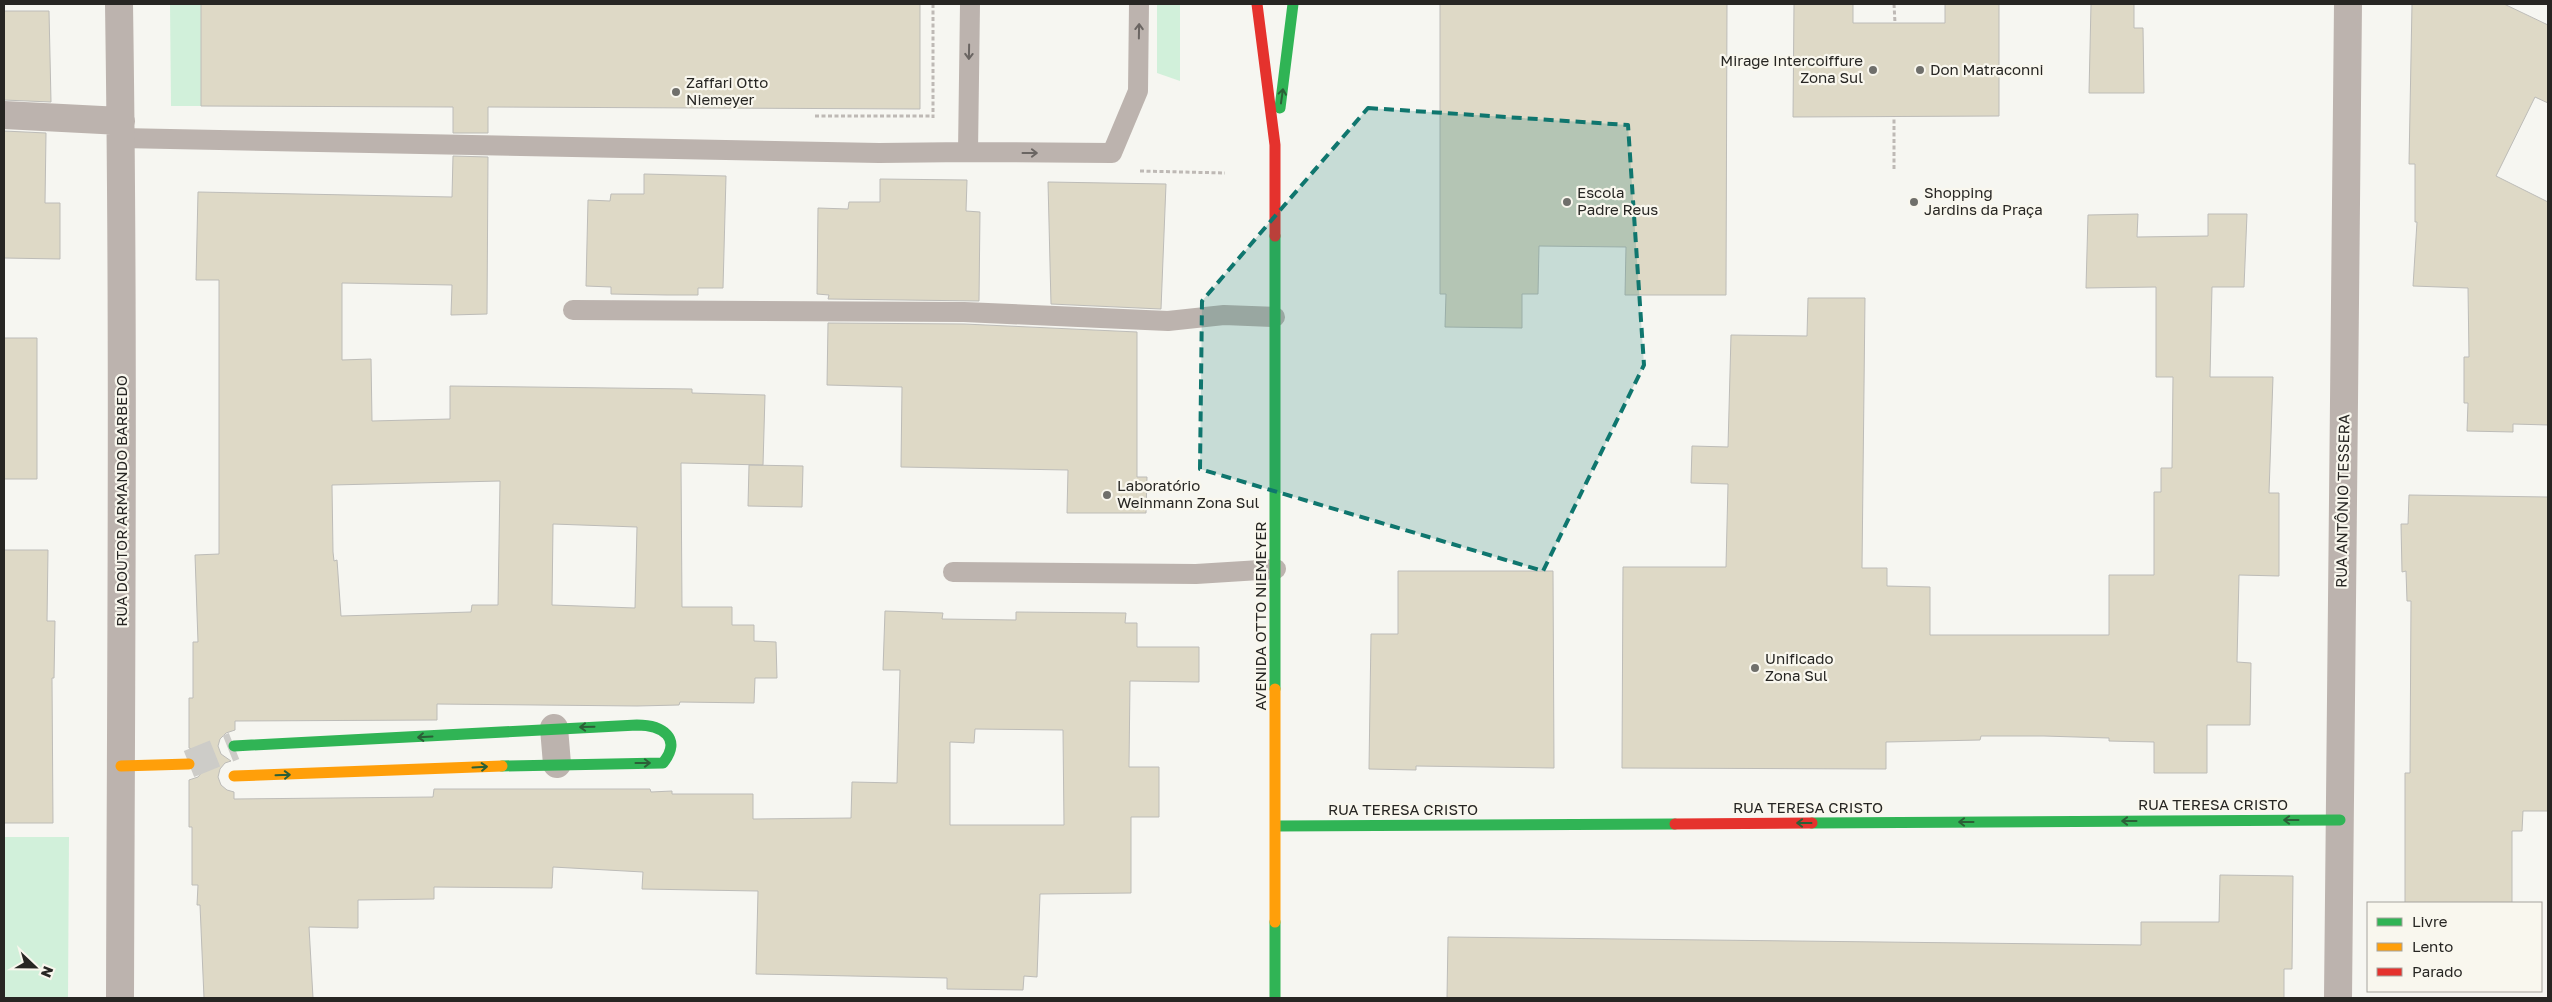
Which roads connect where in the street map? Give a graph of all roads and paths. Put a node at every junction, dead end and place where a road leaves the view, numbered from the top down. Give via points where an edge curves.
1 (118, 4) edge
2 (970, 4) edge
3 (1139, 4) edge
4 (1257, 4) edge
5 (1293, 4) edge
6 (1894, 4) edge
7 (2348, 4) edge
8 (1895, 23) dead end
9 (4, 115) edge
10 (1894, 116) dead end
11 (121, 129) junction
12 (1275, 144) junction
13 (968, 152) junction
14 (1894, 169) dead end
15 (573, 310) dead end
16 (1275, 317) junction
17 (1276, 569) junction
18 (953, 572) dead end
19 (554, 728) junction
20 (448, 736) junction
21 (349, 741) junction
22 (242, 746) joint
23 (188, 764) tunnel mouth
24 (557, 764) junction
25 (121, 766) junction
26 (450, 769) junction
27 (351, 773) junction
28 (242, 776) joint
29 (2340, 820) junction
30 (1276, 826) junction
31 (120, 998) edge
32 (1275, 998) edge
33 (2338, 998) edge

1 - 11 street, RUA DOUTOR ARMANDO BARBEDO
2 -> 13 lane
13 -> 3 lane via 1112,153 1138,91
4 - 12 street, AVENIDA OTTO NIEMEYER
12 -> 5 street, AVENIDA OTTO NIEMEYER
6 - 8 path
7 - 29 street, RUA ANTÔNIO TESSERA
9 - 11 street
10 - 14 path
11 - 13 lane via 879,153
11 - 25 street, RUA DOUTOR ARMANDO BARBEDO
12 - 16 street, AVENIDA OTTO NIEMEYER
15 - 16 lane via 964,312 1168,321 1224,315
16 - 17 street, AVENIDA OTTO NIEMEYER
17 - 18 lane via 1196,574
17 - 30 street, AVENIDA OTTO NIEMEYER
19 - 20 street
19 - 24 street
24 -> 19 street via 663,763 670,754 670,739 660,728
20 -> 21 street
20 - 26 street
21 - 22 street
21 - 27 street
22 - 28 street
23 - 25 street
26 -> 24 street
25 - 31 street, RUA DOUTOR ARMANDO BARBEDO
26 - 27 street
28 -> 27 street
29 -> 30 street, RUA TERESA CRISTO
29 - 33 street, RUA ANTÔNIO TESSERA
30 - 32 street, AVENIDA OTTO NIEMEYER

